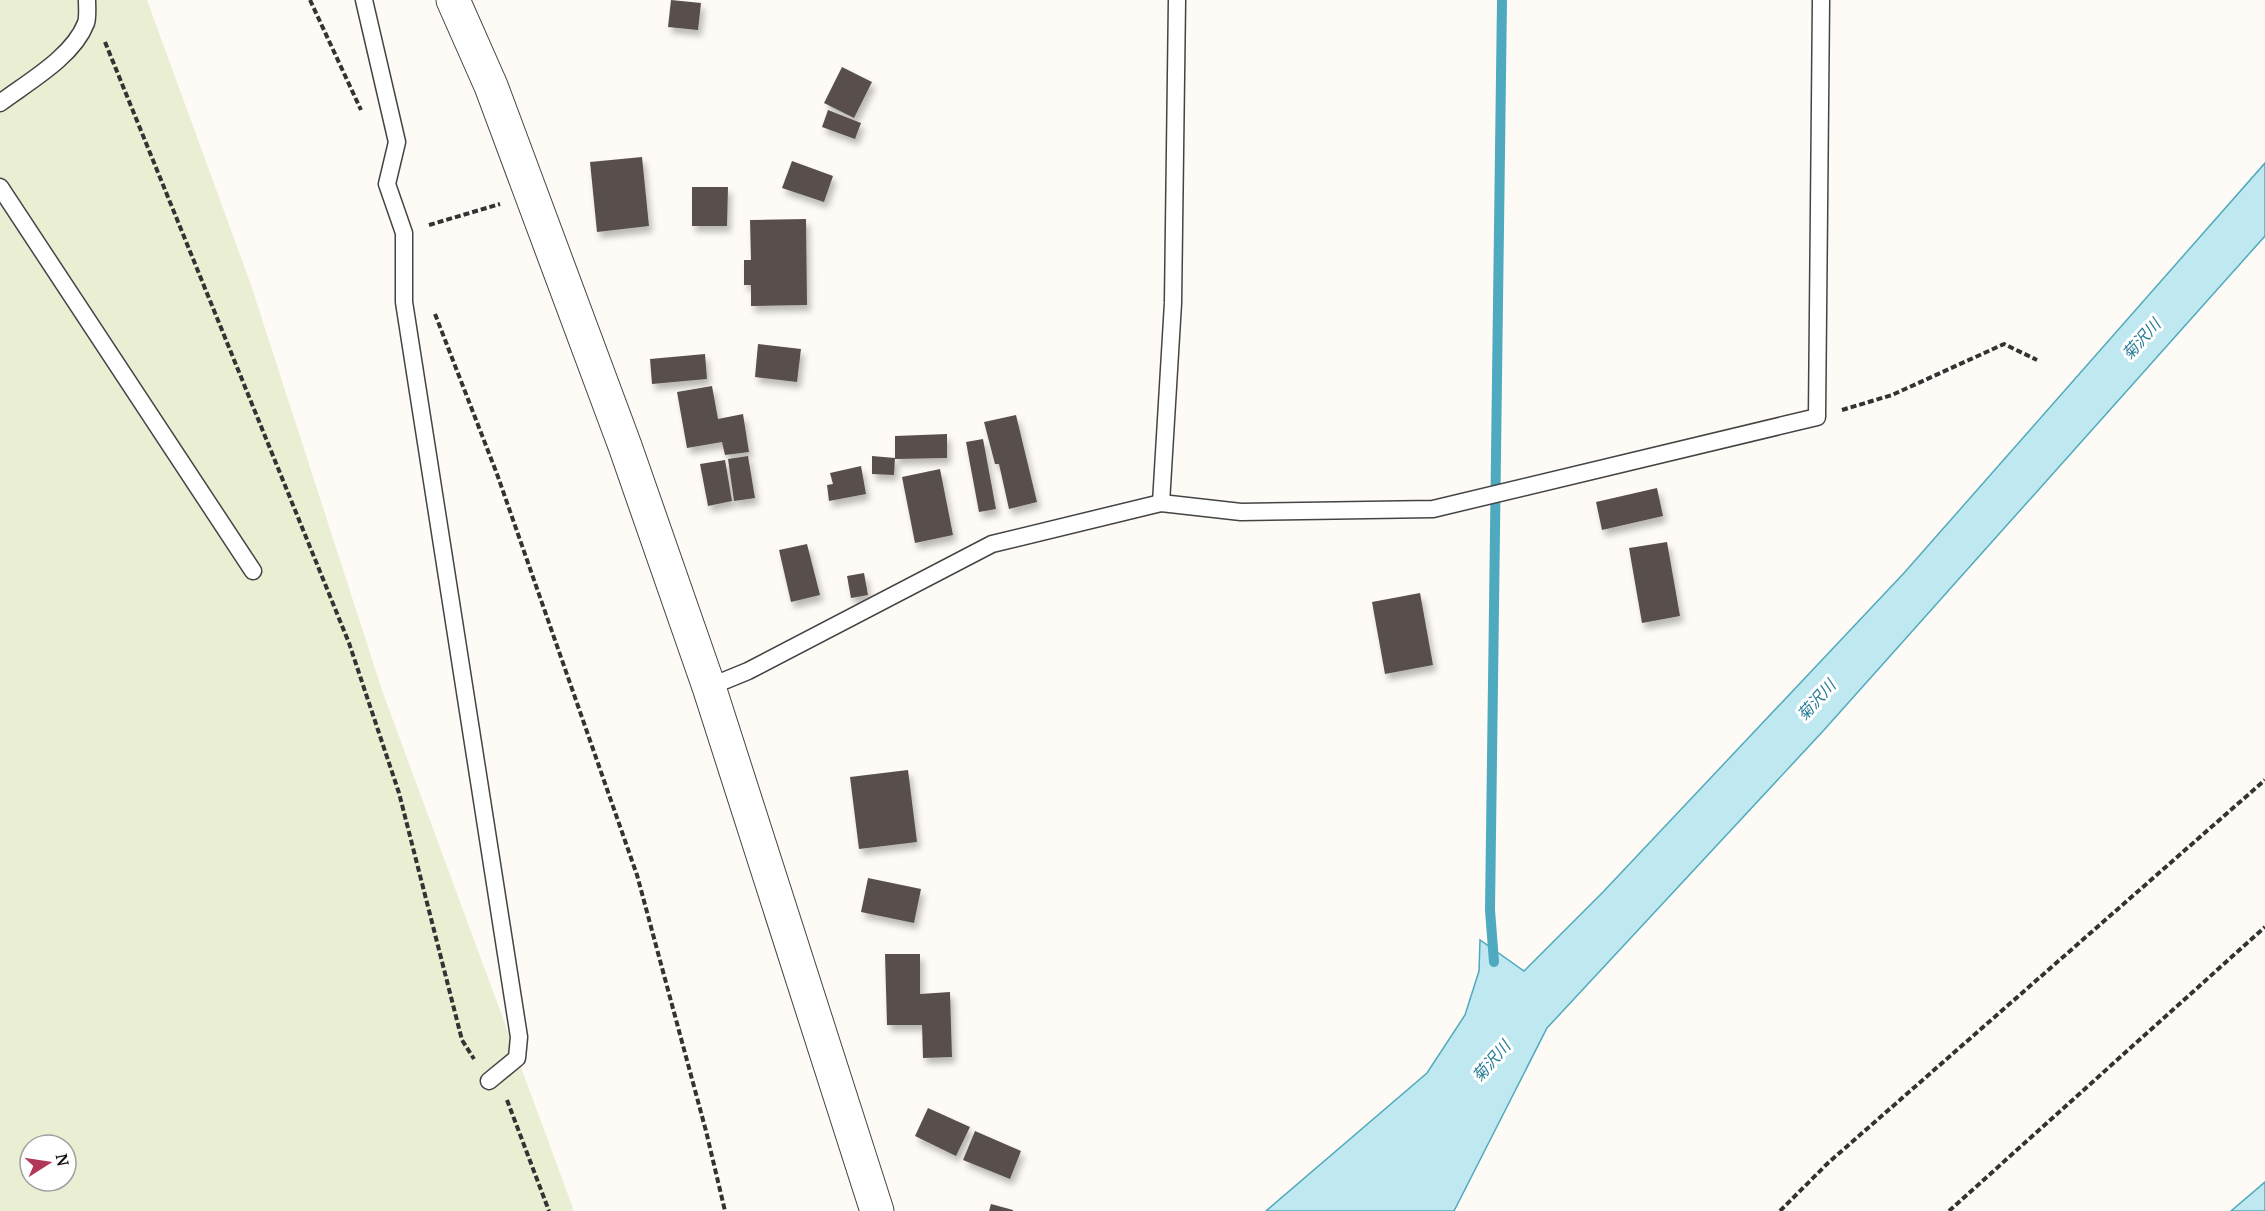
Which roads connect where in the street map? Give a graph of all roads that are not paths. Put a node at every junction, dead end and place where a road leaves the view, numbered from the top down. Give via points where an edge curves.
1 (87, 0) edge
2 (364, 0) edge
3 (453, 0) edge
4 (1177, 0) edge
5 (1821, 0) edge
6 (0, 103) edge
7 (0, 187) edge
8 (1161, 503) junction
9 (253, 571) dead end
10 (709, 687) junction
11 (489, 1081) road end
12 (862, 1165) junction
13 (860, 1211) edge
14 (877, 1211) edge

1 - 6 lane via 87,21 65,54
2 - 11 lane via 397,142 387,184 404,233 404,303 519,1037 517,1058
3 - 10 street via 491,86 625,446
4 - 8 lane via 1173,303
5 - 8 lane via 1817,417 1433,509 1241,512
7 - 9 lane
8 - 10 lane via 992,544 748,671
10 - 12 street
12 - 13 lane
12 - 14 street

